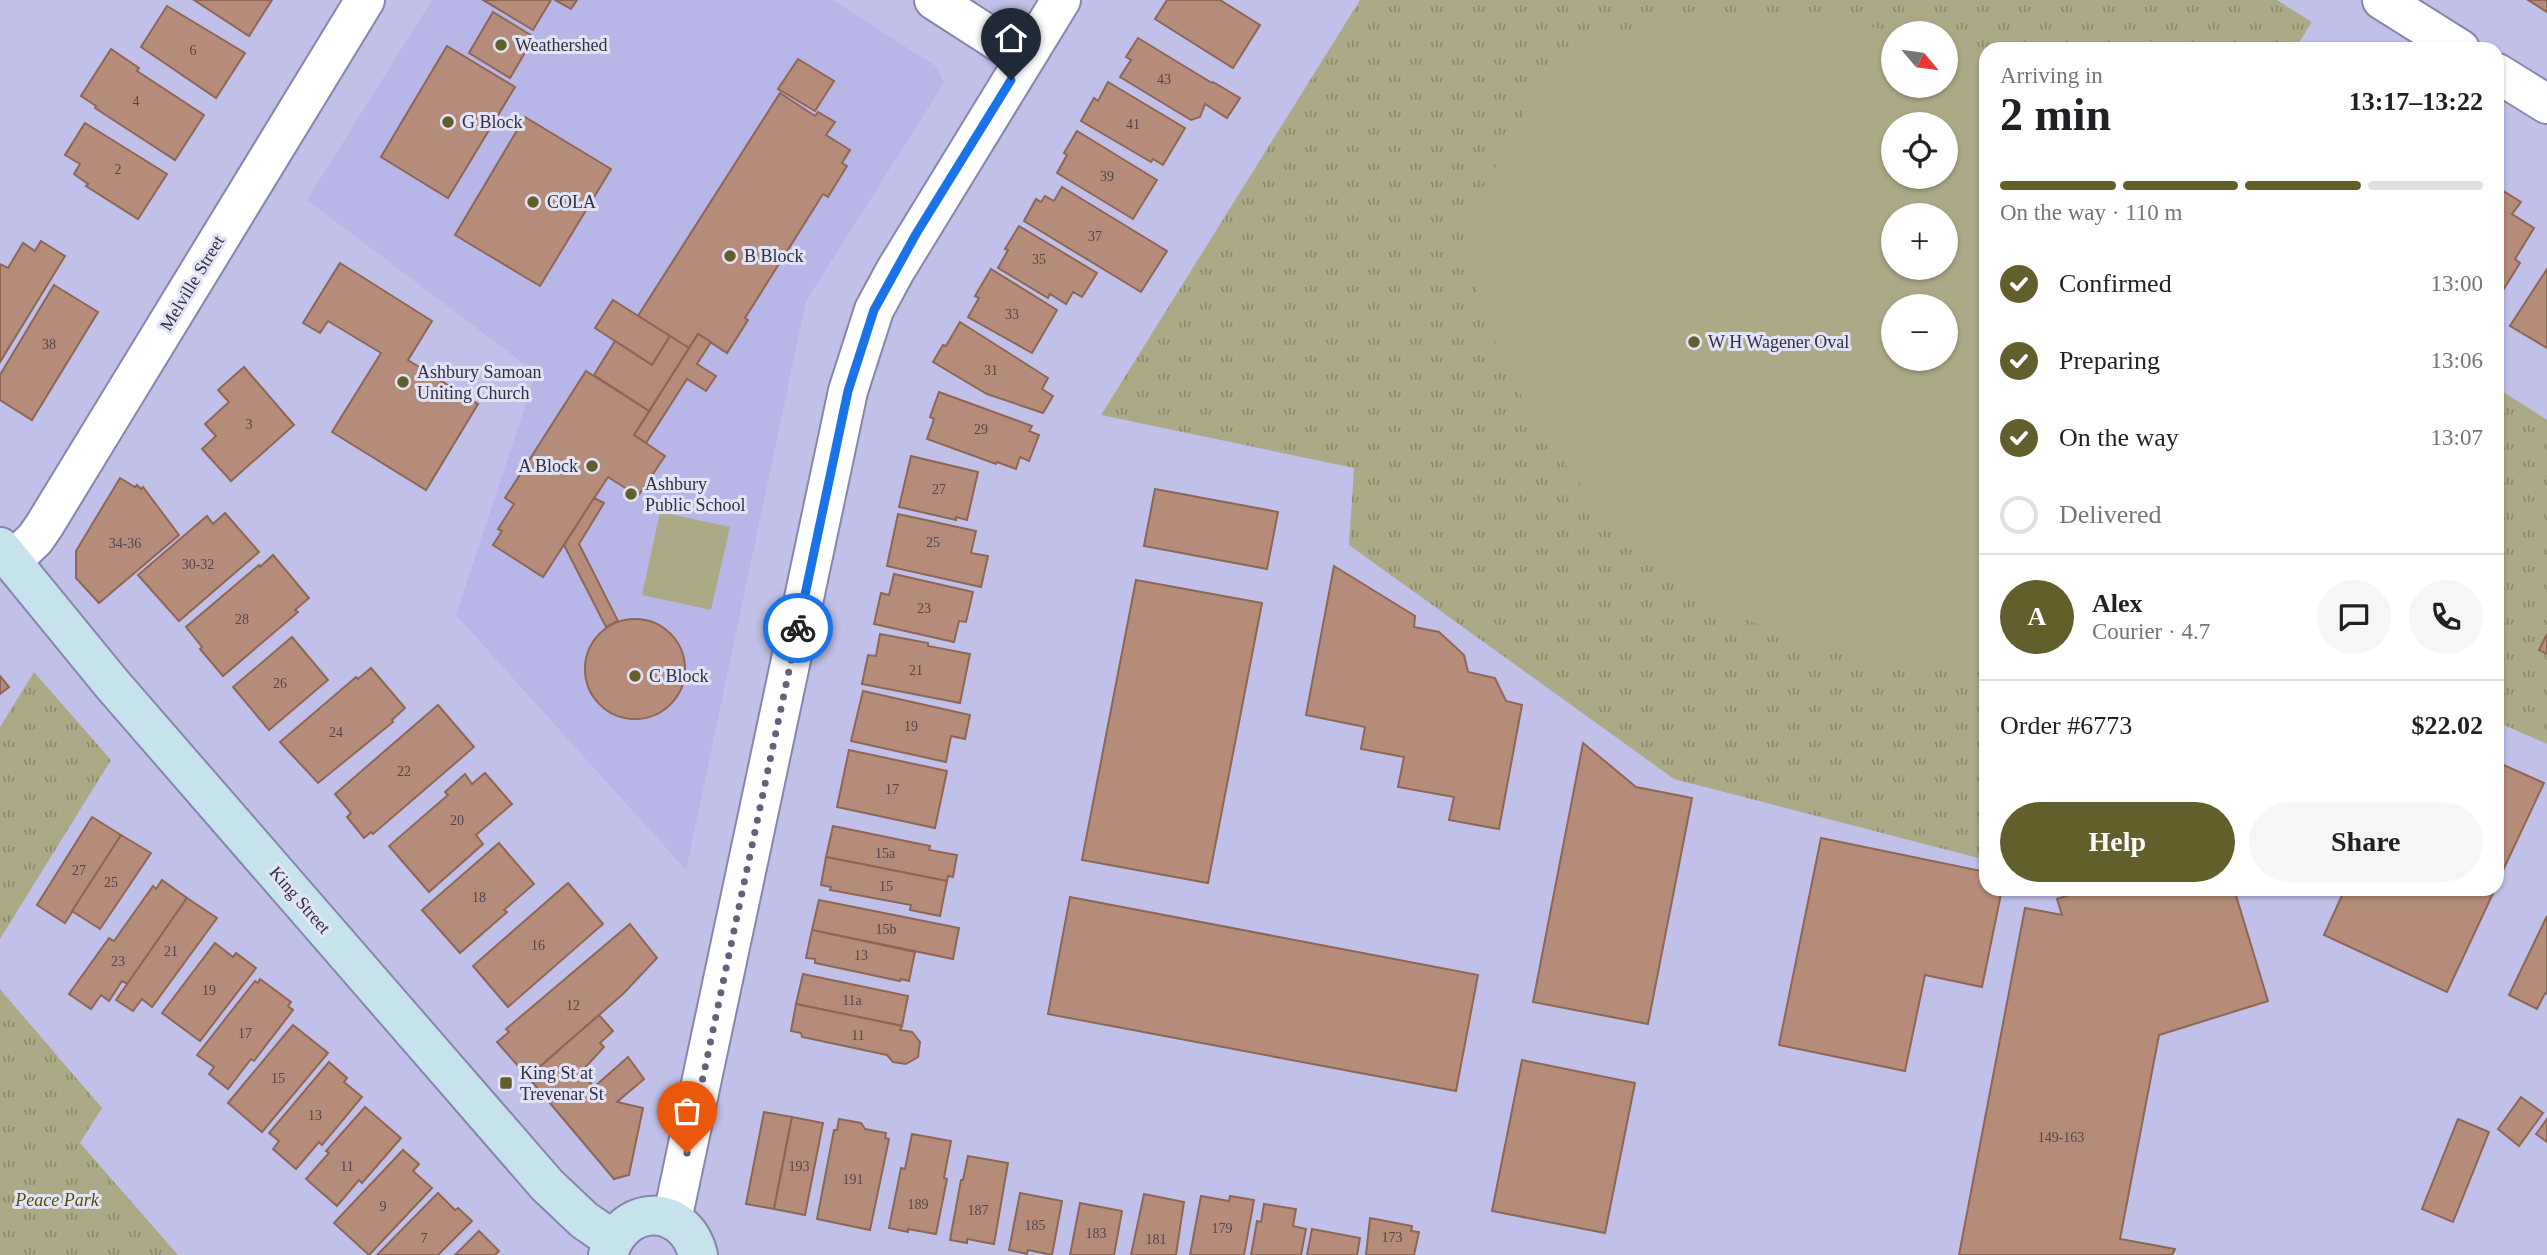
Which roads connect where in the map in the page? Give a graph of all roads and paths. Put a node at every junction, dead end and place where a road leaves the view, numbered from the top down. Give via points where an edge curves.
1 (365, 0) edge
2 (934, 0) edge
3 (1061, 0) edge
4 (2382, 0) edge
5 (2449, 42) edge
6 (1024, 58) junction
7 (2504, 77) edge
8 (2547, 104) edge
9 (6, 554) edge
10 (673, 1220) junction
11 (610, 1247) edge
12 (698, 1255) edge

1 - 9 street, Melville Street via 44,526 35,539
2 - 6 street
3 - 6 street
4 - 5 street
6 - 10 street via 895,271 859,352
7 - 8 street
9 - 11 main road, King Street via 112,684 547,1185
10 - 11 main road via 645,1216 632,1220
10 - 12 main road via 693,1240

